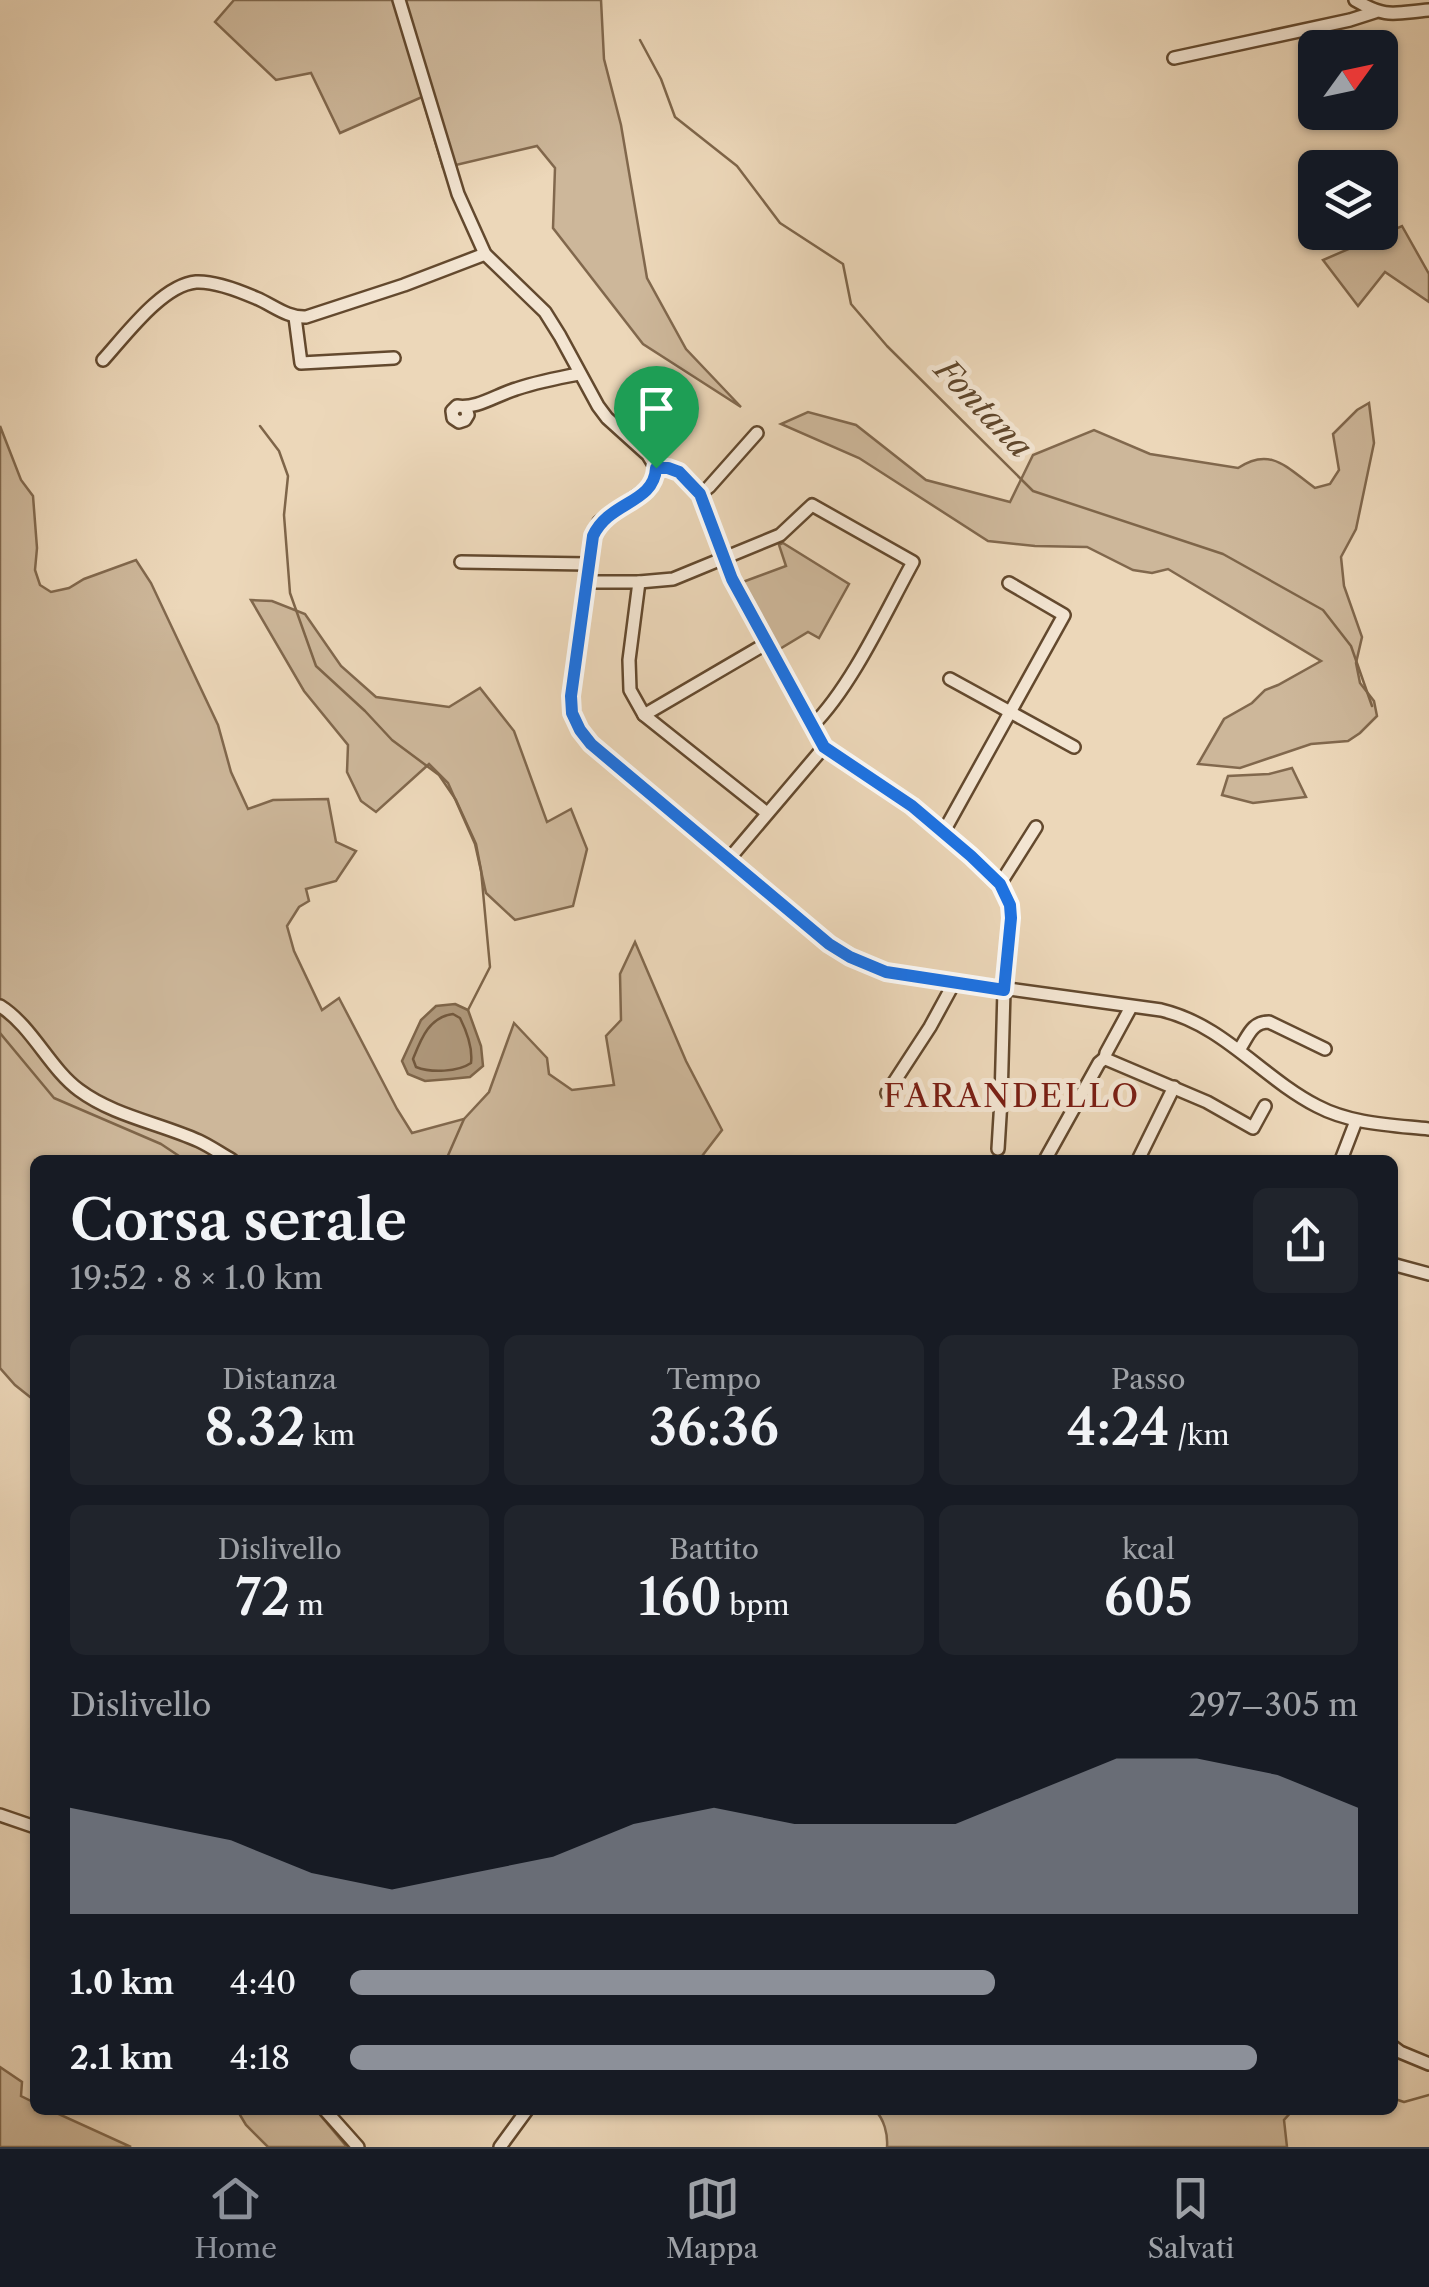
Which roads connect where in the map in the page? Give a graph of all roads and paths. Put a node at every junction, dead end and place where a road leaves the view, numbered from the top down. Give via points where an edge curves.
1 (399, 0) edge
2 (1356, 0) edge
3 (1409, 6) edge
4 (1429, 10) edge
5 (1375, 12) junction
6 (1174, 58) dead end
7 (485, 254) junction
8 (295, 317) junction
9 (394, 358) dead end
10 (103, 360) dead end
11 (579, 374) junction
12 (466, 408) dead end
13 (757, 433) dead end
14 (656, 468) junction
15 (700, 494) junction
16 (724, 558) junction
17 (462, 562) dead end
18 (588, 564) junction
19 (586, 582) junction
20 (639, 582) junction
21 (1008, 584) dead end
22 (767, 643) junction
23 (950, 679) dead end
24 (1011, 711) junction
25 (644, 715) junction
26 (812, 726) junction
27 (824, 747) junction
28 (1074, 747) dead end
29 (767, 813) junction
30 (1036, 828) dead end
31 (944, 833) junction
32 (729, 859) junction
33 (1000, 884) junction
34 (954, 983) junction
35 (1004, 990) junction
36 (0, 1006) edge
37 (1131, 1007) junction
38 (1325, 1049) dead end
39 (1239, 1050) junction
40 (1105, 1058) junction
41 (1174, 1087) junction
42 (887, 1093) dead end
43 (1265, 1106) dead end
44 (1356, 1120) junction
45 (1429, 1129) edge
46 (998, 1149) dead end
47 (223, 1155) edge
48 (1048, 1155) edge
49 (1140, 1155) edge
50 (1343, 1155) edge
51 (1398, 1266) edge
52 (1429, 1274) edge
53 (0, 1814) edge
54 (30, 1825) edge
55 (1398, 2050) edge
56 (1429, 2064) edge
57 (330, 2115) edge
58 (523, 2115) edge
59 (358, 2147) edge
60 (500, 2147) edge

1 - 7 street via 458,194
2 - 5 street
3 - 4 street
3 - 5 street
5 - 6 street
7 - 8 street
7 - 11 street via 544,312
8 - 9 street via 302,363
8 - 10 street via 198,282 173,288
11 - 12 street
11 - 14 street via 608,418
13 - 15 street
14 - 15 street via 679,472
14 - 18 street via 643,494 599,522
15 - 16 street
16 - 20 street via 673,578
16 - 22 street
16 - 26 street via 780,534 812,505 913,562 850,676
17 - 18 street
18 - 19 street
19 - 20 street
19 - 32 street via 571,696 580,730
20 - 25 street via 630,690
21 - 24 street via 1064,615
22 - 25 street
22 - 26 street
23 - 24 street
24 - 28 street
24 - 31 street
25 - 29 street
26 - 27 street
27 - 29 street
27 - 31 street
29 - 32 street
30 - 33 street
31 - 33 street
32 - 34 street via 850,957 886,972
33 - 35 street via 1011,918
34 - 35 street
34 - 42 street
35 - 37 street
35 - 46 street
36 - 47 street via 75,1088
37 - 39 street via 1182,1015
37 - 40 street
38 - 39 street via 1264,1022
39 - 44 street via 1319,1108
40 - 41 street
40 - 48 street
41 - 43 street via 1253,1128
41 - 49 street
44 - 45 street
44 - 50 street
51 - 52 street
53 - 54 street
55 - 56 street
57 - 59 street
58 - 60 street

